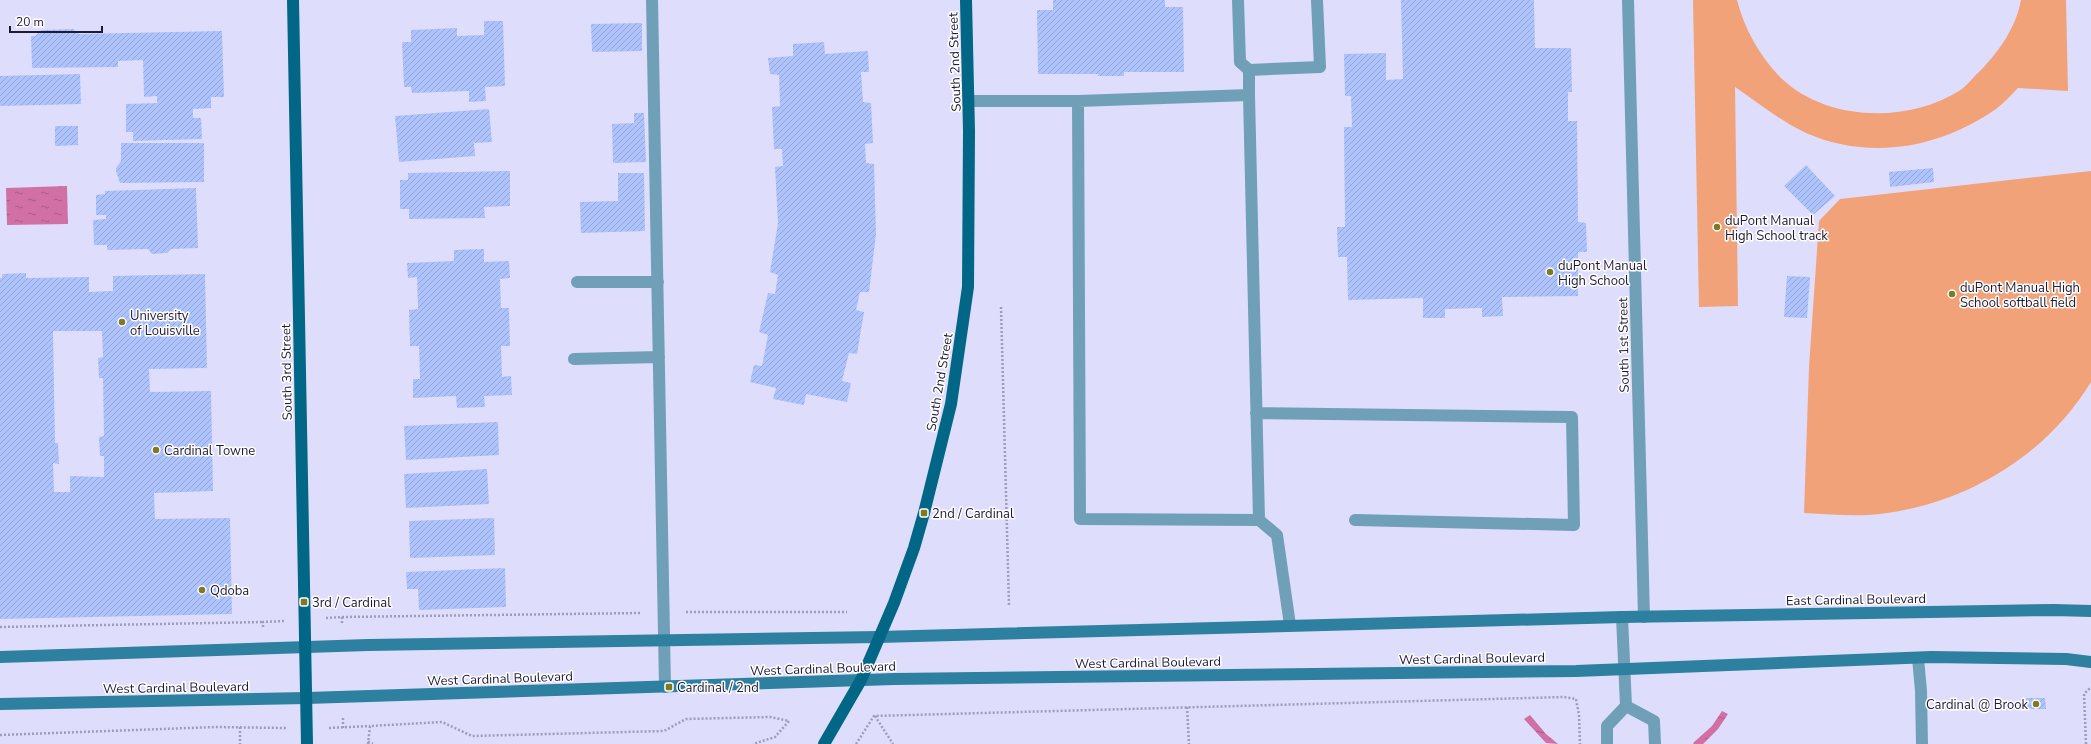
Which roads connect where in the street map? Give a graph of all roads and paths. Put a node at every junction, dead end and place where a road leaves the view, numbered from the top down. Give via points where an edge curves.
1 (293, 0) edge
2 (652, 0) edge
3 (966, 0) edge
4 (1238, 0) edge
5 (1317, 0) edge
6 (1628, 0) edge
7 (1244, 66) junction
8 (1249, 95) junction
9 (969, 101) junction
10 (1078, 101) junction
11 (577, 282) dead end
12 (658, 282) junction
13 (1001, 307) dead end
14 (660, 357) junction
15 (574, 359) dead end
16 (1256, 413) junction
17 (1259, 520) junction
18 (1355, 520) dead end
19 (1009, 605) dead end
20 (2091, 611) edge
21 (665, 612) junction
22 (848, 612) dead end
23 (342, 617) dead end
24 (1622, 617) junction
25 (1644, 617) junction
26 (263, 622) dead end
27 (1290, 625) junction
28 (0, 628) edge
29 (879, 637) junction
30 (665, 640) junction
31 (305, 647) junction
32 (0, 657) edge
33 (1918, 658) junction
34 (2091, 662) edge
35 (1624, 670) junction
36 (861, 680) junction
37 (665, 687) junction
38 (2091, 687) edge
39 (307, 698) junction
40 (0, 704) edge
41 (1626, 706) junction
42 (1187, 707) junction
43 (874, 716) junction
44 (370, 726) junction
45 (240, 727) junction
46 (306, 728) junction
47 (0, 735) edge
48 (368, 743) edge
49 (240, 744) edge
50 (307, 744) edge
51 (373, 744) edge
52 (753, 744) edge
53 (824, 744) edge
54 (856, 744) edge
55 (893, 744) edge
56 (1189, 744) edge
57 (1580, 744) edge
58 (1607, 744) edge
59 (1655, 744) edge
60 (1922, 744) edge
61 (2086, 744) edge

1 - 31 main road, South 3rd Street
2 - 12 street
3 - 9 main road, South 2nd Street
4 - 7 street
5 - 7 street via 1320,67
6 - 25 street, South 1st Street
7 - 8 street
8 - 10 street
8 - 16 street
9 - 10 street
9 - 29 main road, South 2nd Street via 968,287 952,404 914,548
10 - 17 street via 1080,519
11 - 12 street
12 - 14 street
13 - 19 path
14 - 15 street
14 - 21 street
16 - 17 street
16 - 18 street via 1572,417 1574,525
17 - 27 street via 1277,535
20 - 25 main road, East Cardinal Boulevard
21 - 22 path
21 - 23 path
21 - 30 street
24 - 25 main road, East Cardinal Boulevard
24 - 27 main road
24 - 35 street
26 - 28 path
27 - 29 main road
29 - 30 main road
29 - 36 main road, South 2nd Street
30 - 31 main road
30 - 37 street
31 - 32 main road
31 - 39 main road, South 3rd Street
33 - 34 main road
33 - 35 main road
33 - 60 street
35 - 36 main road, West Cardinal Boulevard
35 - 41 street
36 - 37 main road, West Cardinal Boulevard
36 - 53 main road, South 2nd Street
37 - 39 main road, West Cardinal Boulevard
38 - 61 path via 2084,694
39 - 40 main road, West Cardinal Boulevard
39 - 46 main road, South 3rd Street
41 - 58 street via 1607,726
41 - 59 street via 1654,721
42 - 43 path
42 - 56 path
42 - 57 path via 1564,697 1576,699
43 - 54 path
43 - 55 path
44 - 46 path
44 - 48 path
44 - 52 path via 442,722 472,736 664,731 686,719 770,717 789,721 775,737
45 - 46 path
45 - 47 path
45 - 49 path
46 - 50 main road, South 3rd Street
48 - 51 path

